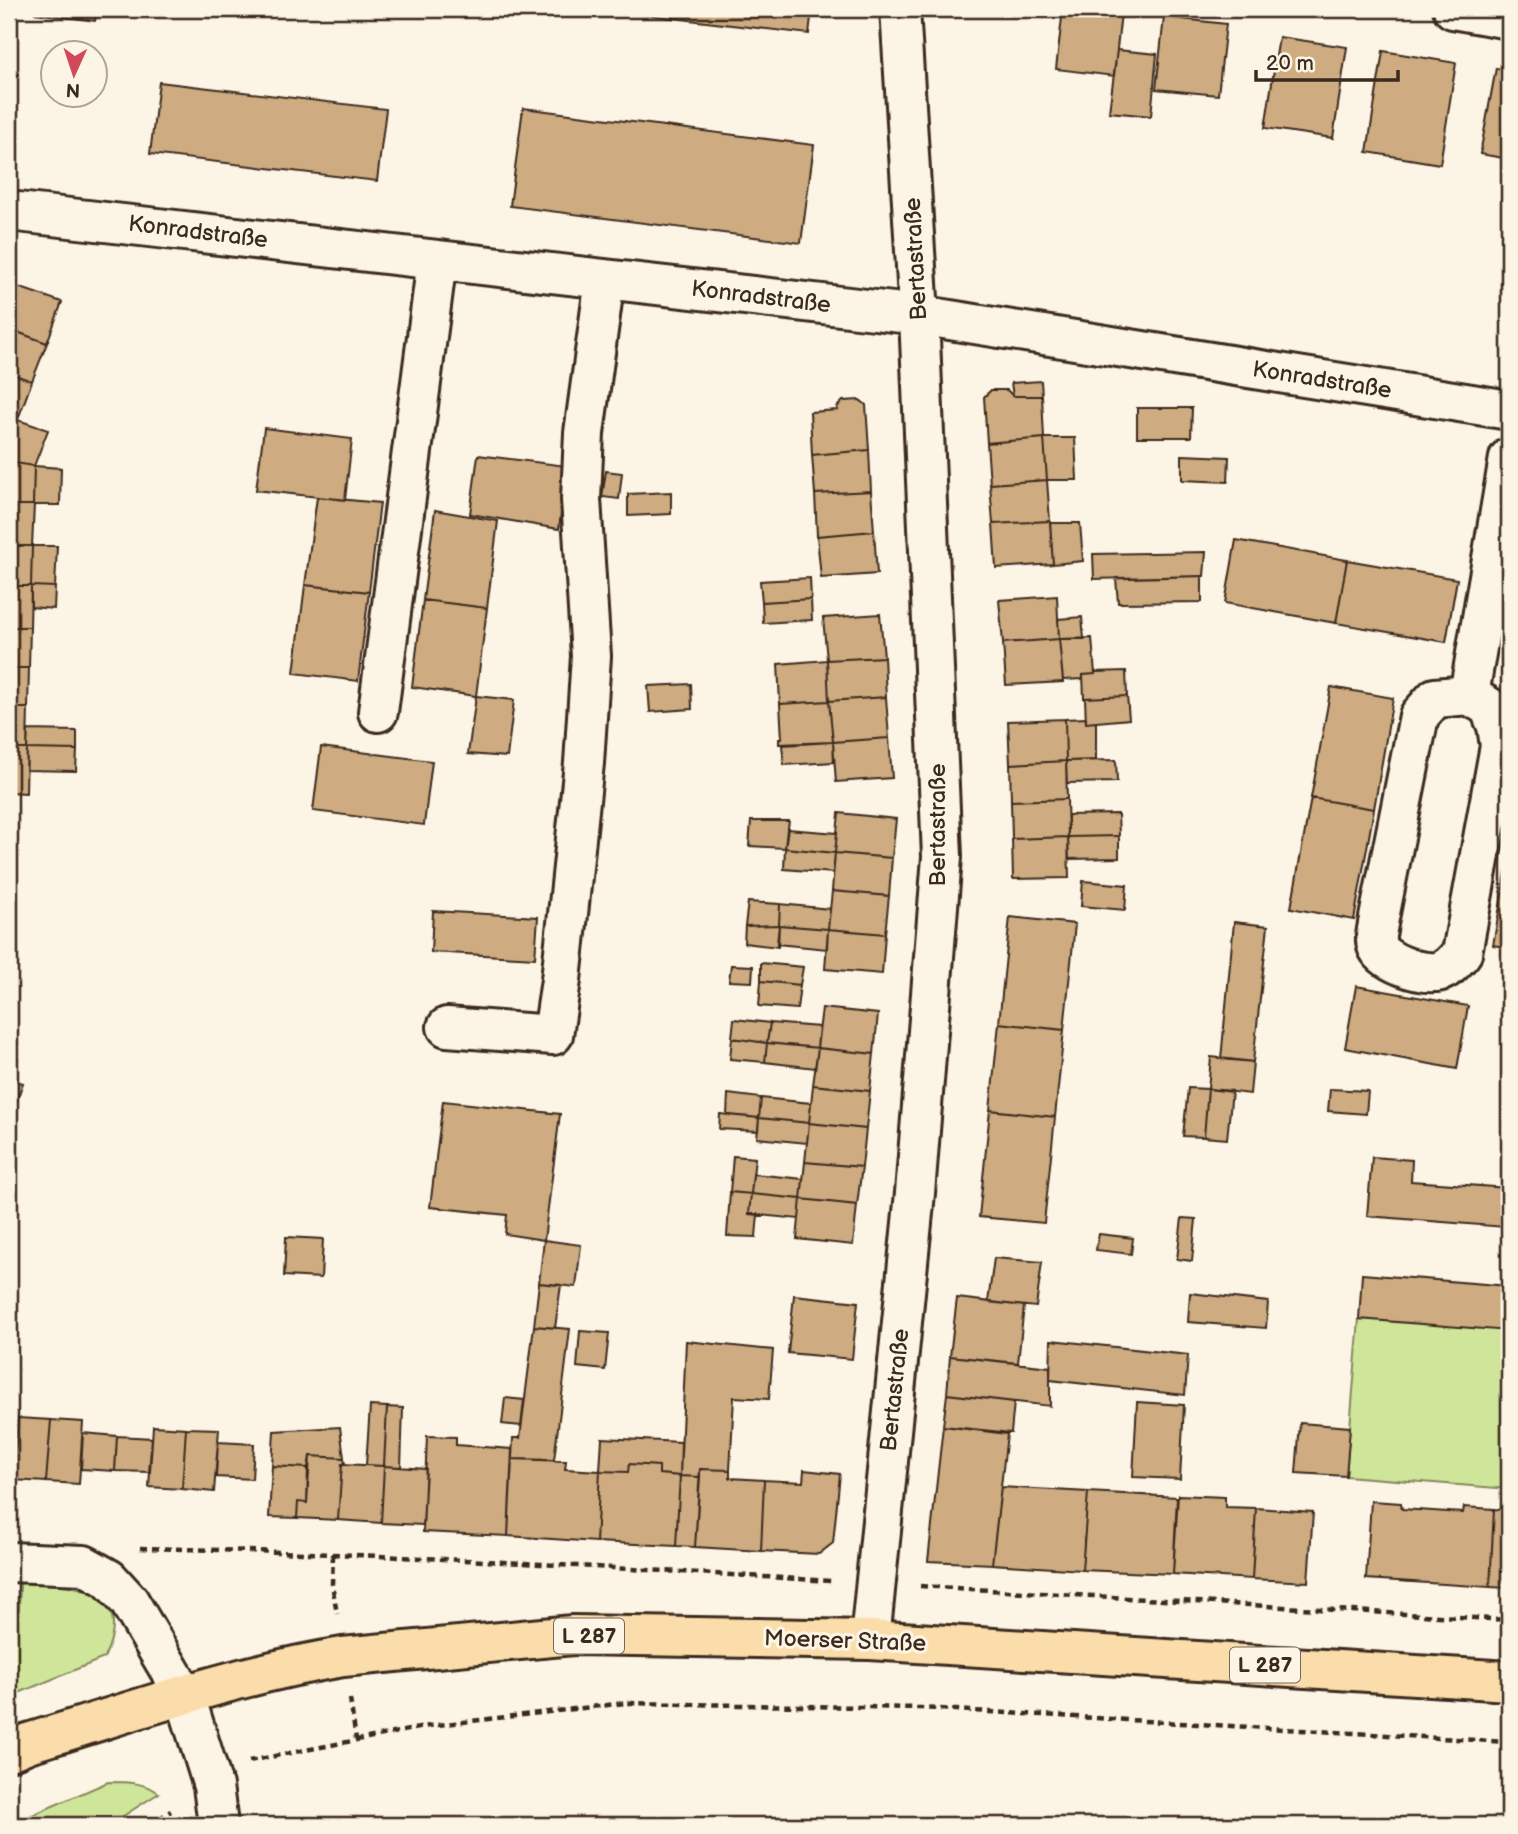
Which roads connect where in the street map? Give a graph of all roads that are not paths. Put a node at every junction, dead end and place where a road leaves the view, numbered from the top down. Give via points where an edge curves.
1 (900, 9) edge
2 (1453, 9) edge
3 (1509, 19) edge
4 (9, 211) edge
5 (437, 260) junction
6 (606, 279) junction
7 (919, 315) junction
8 (1509, 410) edge
9 (1509, 458) edge
10 (1469, 695) junction
11 (378, 712) dead end
12 (447, 1027) dead end
13 (9, 1562) edge
14 (870, 1640) junction
15 (1509, 1681) edge
16 (185, 1696) junction
17 (9, 1751) edge
18 (218, 1825) edge

1 - 7 street, Bertastraße
2 - 3 street
4 - 5 street, Konradstraße
5 - 6 street, Konradstraße
5 - 11 street
6 - 7 street, Konradstraße
6 - 12 street via 582,472 591,656 584,763 553,1035
7 - 8 street, Konradstraße
7 - 14 street, Bertastraße via 942,857 915,1193
9 - 10 street
10 - 10 street via 1435,698 1419,716 1376,944 1385,958 1437,973 1462,953 1500,746 1489,707
13 - 16 street via 84,1566 109,1579 129,1601
14 - 15 main road, Moerser Straße / L 287
14 - 16 main road, Moerser Straße / L 287 via 573,1635 321,1661
16 - 17 main road, Moerser Straße / L 287
16 - 18 street via 213,1786

